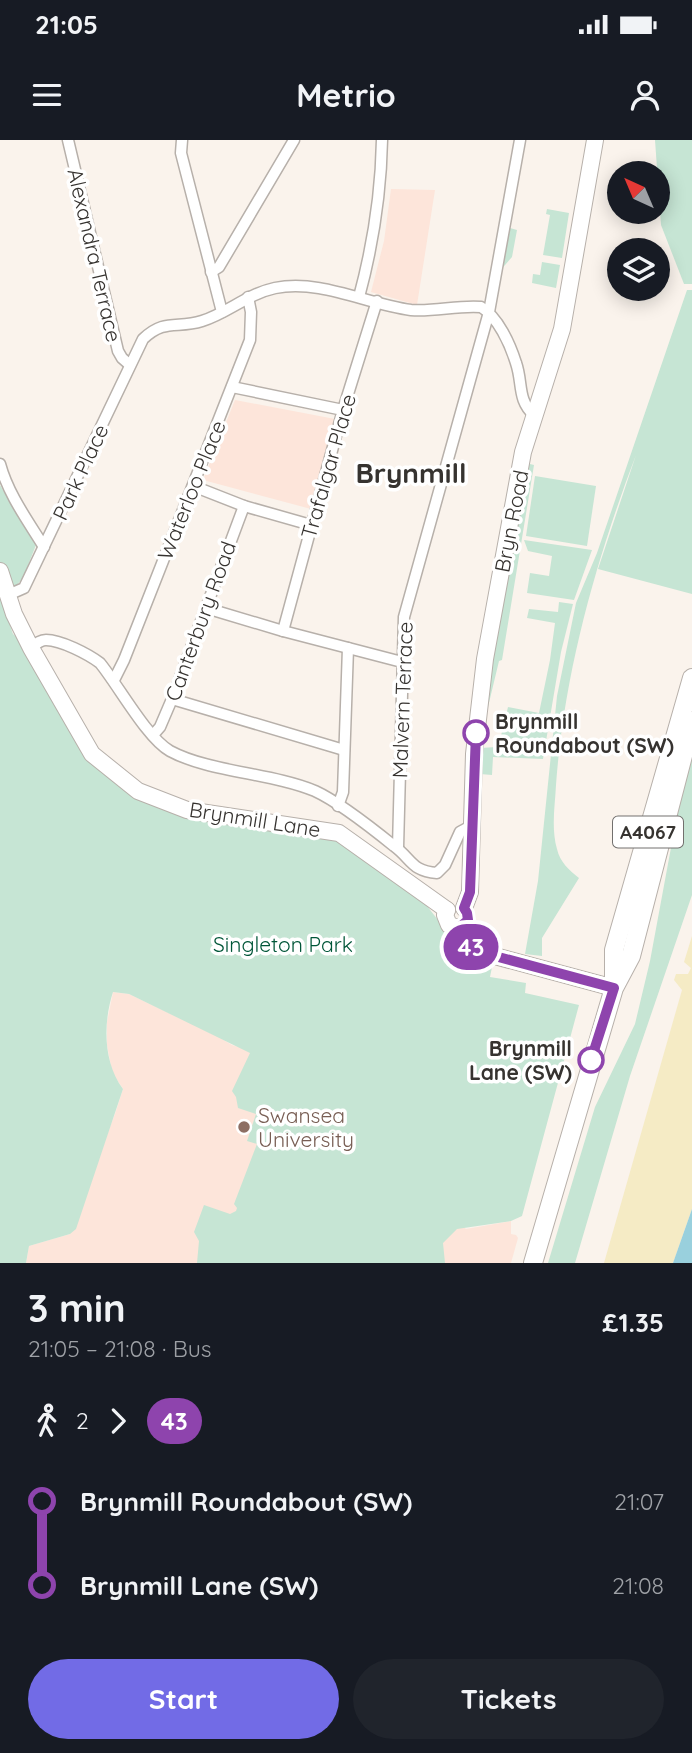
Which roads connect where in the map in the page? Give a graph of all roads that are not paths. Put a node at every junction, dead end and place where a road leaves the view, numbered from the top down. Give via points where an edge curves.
1 (68, 140) edge
2 (182, 140) edge
3 (294, 140) edge
4 (382, 140) edge
5 (520, 140) edge
6 (595, 140) edge
7 (211, 272) junction
8 (248, 297) junction
9 (359, 297) junction
10 (377, 301) junction
11 (222, 312) junction
12 (489, 312) junction
13 (130, 365) junction
14 (232, 387) junction
15 (343, 410) junction
16 (534, 415) junction
17 (0, 464) edge
18 (193, 486) junction
19 (244, 506) junction
20 (311, 525) junction
21 (44, 548) junction
22 (0, 571) edge
23 (8, 595) junction
24 (206, 608) junction
25 (283, 631) junction
26 (31, 648) junction
27 (348, 648) junction
28 (402, 662) junction
29 (692, 678) edge
30 (114, 680) junction
31 (172, 699) junction
32 (692, 721) edge
33 (153, 735) junction
34 (344, 750) junction
35 (338, 806) junction
36 (471, 826) junction
37 (398, 848) junction
38 (456, 909) junction
39 (614, 988) junction
40 (533, 1263) edge

1 - 13 street, Alexandra Terrace via 118,351
2 - 7 street via 181,153
3 - 7 street via 219,267
4 - 9 street via 379,205
5 - 12 street, Malvern Terrace
6 - 16 street, Bryn Road via 562,329
7 - 11 street
8 - 9 street via 290,286
8 - 11 street
8 - 14 street, Waterloo Place via 250,340
9 - 10 street
10 - 12 street via 416,310 469,306
10 - 15 street, Trafalgar Place
11 - 13 street, Park Place via 198,323 159,326 143,339
12 - 16 street via 517,364 525,407
12 - 28 street, Malvern Terrace via 404,617
13 - 21 street, Park Place
14 - 15 street
14 - 18 street, Waterloo Place
15 - 20 street, Trafalgar Place
16 - 36 street, Bryn Road via 485,659
17 - 21 street
18 - 19 street
18 - 30 street, Waterloo Place
19 - 20 street
19 - 24 street, Canterbury Road
20 - 25 street, Trafalgar Place
21 - 23 street, Park Place via 24,588
22 - 23 street, Brynmill Lane
23 - 26 street, Brynmill Lane
24 - 25 street
24 - 31 street, Canterbury Road
25 - 27 street
26 - 30 street via 50,640 89,655
26 - 38 street, Brynmill Lane via 92,754 138,791 187,810 339,833
27 - 28 street
27 - 34 street
28 - 37 street, Malvern Terrace
29 - 39 main road, A4067 via 614,950
30 - 33 street
31 - 33 street, Canterbury Road
31 - 34 street
32 - 39 main road, A4067 via 631,956
33 - 35 street via 169,750 315,792
34 - 35 street
35 - 37 street
36 - 37 street via 460,832 437,873 414,867
36 - 38 street, Bryn Road via 470,892
38 - 39 street, Brynmill Lane via 445,915 449,925 459,928 467,945 480,952
39 - 40 main road, A4067

